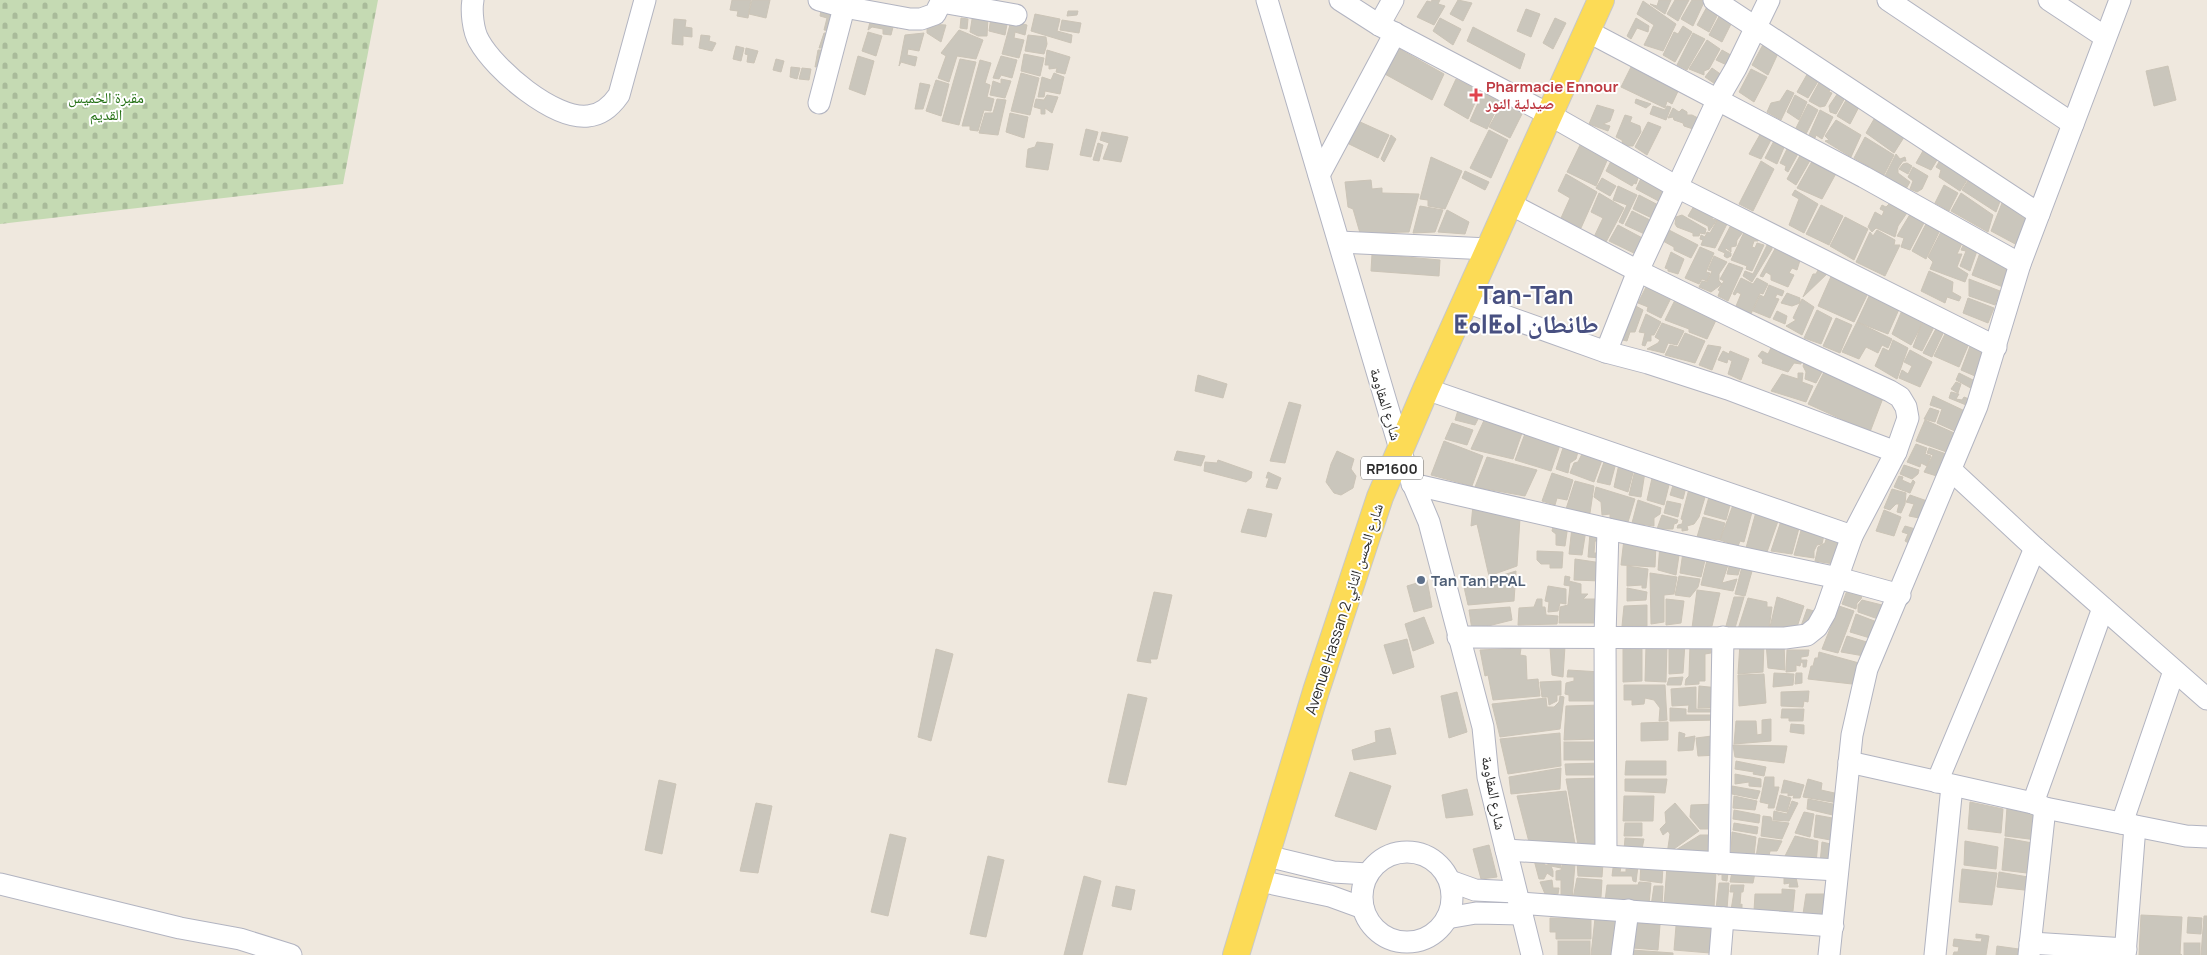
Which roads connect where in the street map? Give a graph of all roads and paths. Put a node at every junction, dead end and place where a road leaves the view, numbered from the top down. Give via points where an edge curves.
1 (473, 0) edge
2 (645, 0) edge
3 (819, 0) edge
4 (1267, 0) edge
5 (1340, 0) edge
6 (1392, 0) edge
7 (1601, 0) edge
8 (1714, 0) edge
9 (1769, 0) edge
10 (1888, 0) edge
11 (2049, 0) edge
12 (2120, 0) edge
13 (942, 1) edge
14 (845, 4) edge
15 (1016, 15) dead end
16 (1757, 28) junction
17 (1387, 29) junction
18 (1587, 31) junction
19 (2105, 37) junction
20 (1718, 99) junction
21 (818, 103) dead end
22 (1550, 115) junction
23 (2073, 124) junction
24 (1320, 175) junction
25 (1677, 187) junction
26 (1510, 204) junction
27 (2039, 214) junction
28 (1339, 242) junction
29 (1489, 249) junction
30 (2020, 264) junction
31 (1638, 271) junction
32 (1466, 302) junction
33 (1996, 348) junction
34 (1606, 352) junction
35 (1426, 389) junction
36 (1400, 450) junction
37 (1896, 452) junction
38 (1951, 470) junction
39 (1412, 484) junction
40 (1608, 529) junction
41 (1852, 536) junction
42 (2035, 548) junction
43 (1838, 578) junction
44 (1900, 595) junction
45 (2103, 608) junction
46 (1458, 637) junction
47 (1605, 637) junction
48 (1723, 637) junction
49 (2174, 672) junction
50 (2207, 699) edge
51 (1849, 762) junction
52 (1944, 784) junction
53 (2039, 806) junction
54 (2128, 824) junction
55 (2207, 838) edge
56 (1506, 850) junction
57 (1606, 855) junction
58 (1267, 856) junction
59 (1719, 862) junction
60 (1837, 870) junction
61 (1368, 874) junction
62 (1260, 880) junction
63 (1450, 881) junction
64 (0, 884) edge
65 (1519, 903) junction
66 (1363, 908) junction
67 (1628, 910) junction
68 (1447, 918) junction
69 (1723, 918) junction
70 (1833, 926) junction
71 (238, 947) edge
72 (2029, 949) edge
73 (2126, 952) edge
74 (291, 955) edge
75 (1236, 955) edge
76 (1532, 955) edge
77 (1622, 955) edge
78 (1720, 955) edge
79 (1829, 955) edge
80 (1935, 955) edge

1 - 2 street via 477,40 496,65 538,98 563,112 590,116 601,113 619,95
3 - 14 street
4 - 24 street, شارع المقاومة
5 - 17 street
6 - 17 street
7 - 18 main road, Avenue Hassan 2 شارع الحسن الثاني / RP1600
8 - 16 street
9 - 16 street
10 - 23 street
11 - 19 street
12 - 19 street
13 - 14 street via 935,14 921,19 889,16
13 - 15 street
14 - 21 street
16 - 20 street
16 - 27 street
17 - 22 street
17 - 24 street
18 - 20 street
18 - 22 main road, Avenue Hassan 2 شارع الحسن الثاني / RP1600
19 - 23 street
20 - 25 street
20 - 30 street
22 - 25 street
22 - 26 main road, Avenue Hassan 2 شارع الحسن الثاني / RP1600
23 - 27 street
24 - 28 street, شارع المقاومة
25 - 31 street
25 - 33 street
26 - 29 main road, Avenue Hassan 2 شارع الحسن الثاني / RP1600
26 - 31 street
27 - 30 street
28 - 29 street
28 - 36 street, شارع المقاومة
29 - 32 main road, Avenue Hassan 2 شارع الحسن الثاني / RP1600
30 - 33 street
31 - 34 street
31 - 37 street via 1895,394 1906,406 1908,418
32 - 34 street
32 - 35 main road, Avenue Hassan 2 شارع الحسن الثاني / RP1600
33 - 38 street
34 - 37 street via 1728,389
35 - 36 main road, Avenue Hassan 2 شارع الحسن الثاني / RP1600
35 - 41 street
36 - 39 street, شارع المقاومة
36 - 58 main road, Avenue Hassan 2 شارع الحسن الثاني / RP1600 via 1365,539
37 - 41 street
38 - 42 street
38 - 44 street
39 - 40 street
39 - 46 street, شارع المقاومة via 1429,522
40 - 43 street
40 - 47 street
41 - 43 street
42 - 45 street
42 - 52 street
43 - 44 street
43 - 48 street via 1825,613 1817,627 1807,635
44 - 51 street via 1867,670
45 - 49 street
45 - 53 street
46 - 47 street
46 - 56 street, شارع المقاومة via 1484,727 1488,777
47 - 48 street
47 - 57 street
48 - 59 street
49 - 50 street
49 - 54 street
51 - 52 street
51 - 60 street
52 - 53 street
52 - 80 street
53 - 54 street
53 - 72 street
54 - 55 street
54 - 73 street
56 - 57 street
56 - 65 street, شارع المقاومة
57 - 59 street
58 - 61 street via 1333,872
58 - 62 main road, Avenue Hassan 2 شارع الحسن الثاني / RP1600
59 - 60 street
60 - 70 street
61 - 63 street via 1378,862 1390,855 1418,852 1442,868
61 - 66 street via 1363,884
62 - 66 street via 1330,896
62 - 75 main road, Avenue Hassan 2 شارع الحسن الثاني / RP1600
63 - 65 street
63 - 68 street via 1452,894
64 - 71 street via 180,928
65 - 67 street
65 - 68 street
65 - 76 street, شارع المقاومة
66 - 68 street via 1378,931 1402,942 1428,937
67 - 69 street
67 - 77 street
69 - 70 street
69 - 78 street
70 - 79 street
71 - 74 street
72 - 73 street

